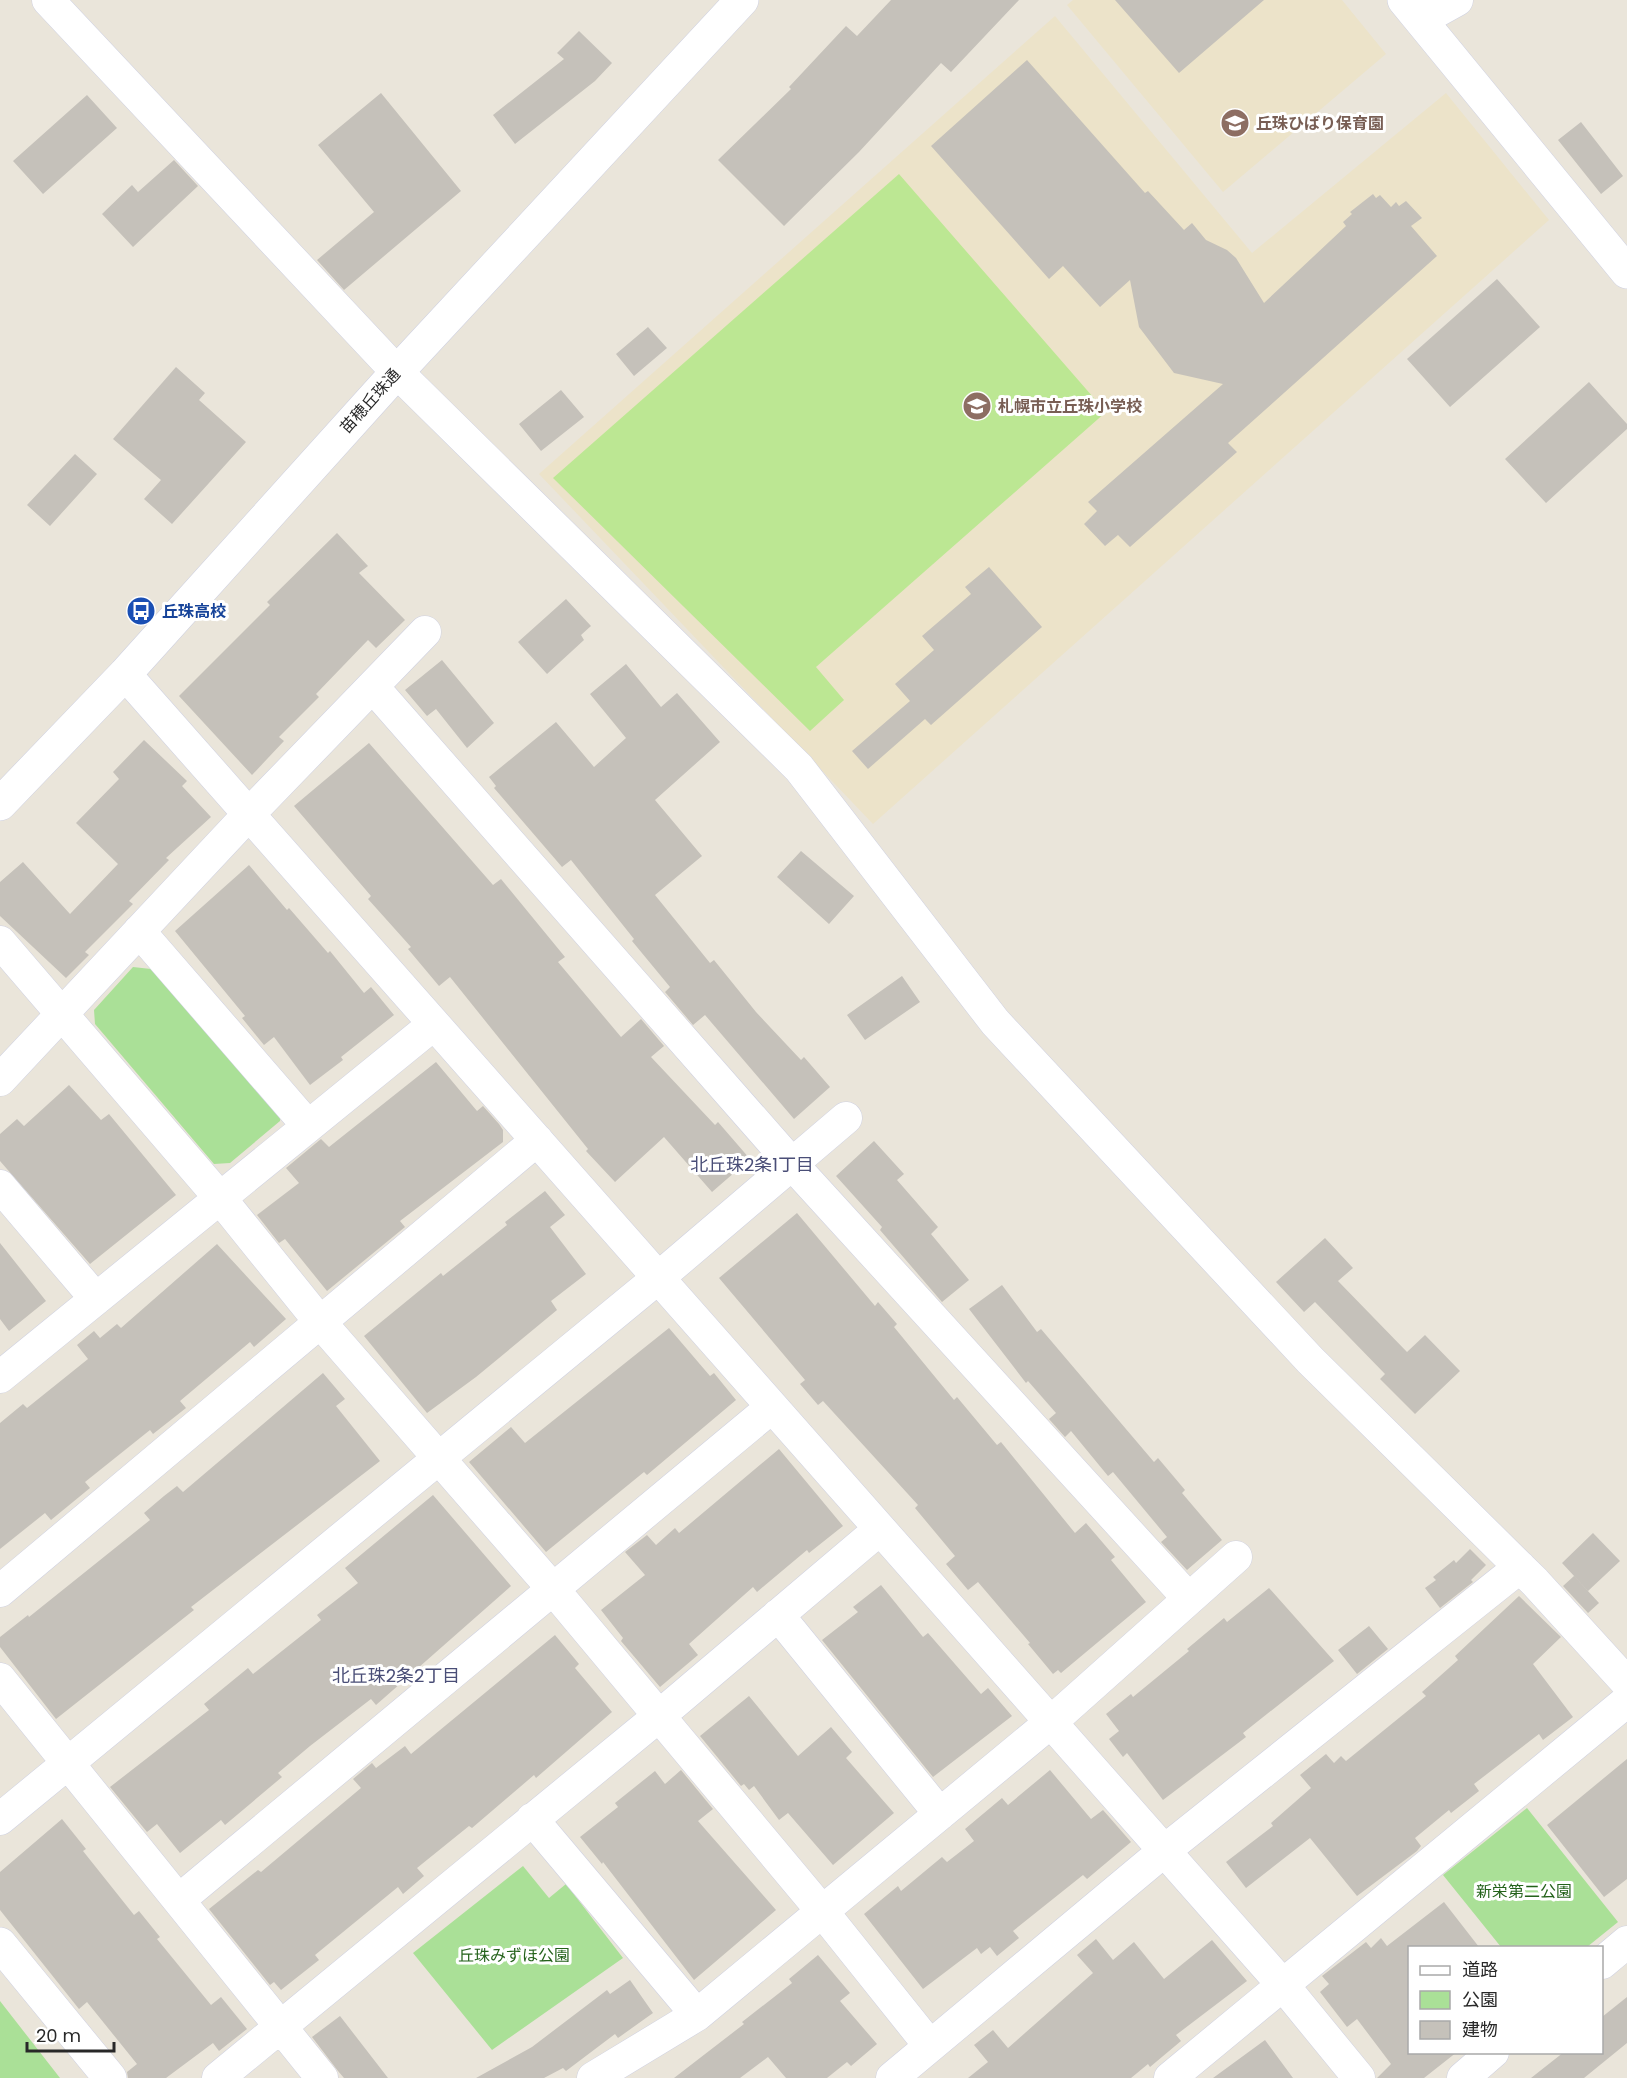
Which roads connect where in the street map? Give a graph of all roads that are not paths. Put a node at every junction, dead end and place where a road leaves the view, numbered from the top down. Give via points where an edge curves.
1 (48, 0) edge
2 (742, 0) edge
3 (1457, 0) edge
4 (1412, 10) edge
5 (1627, 272) edge
6 (397, 372) junction
7 (426, 633) dead end
8 (125, 674) junction
9 (372, 687) junction
10 (0, 804) edge
11 (249, 814) junction
12 (139, 931) junction
13 (0, 942) edge
14 (62, 1014) junction
15 (434, 1024) junction
16 (0, 1080) edge
17 (846, 1118) dead end
18 (308, 1126) junction
19 (537, 1140) junction
20 (792, 1164) junction
21 (0, 1186) edge
22 (220, 1198) junction
23 (658, 1278) junction
24 (96, 1299) junction
25 (320, 1322) junction
26 (0, 1377) edge
27 (772, 1407) junction
28 (439, 1458) junction
29 (880, 1529) junction
30 (1236, 1557) dead end
31 (1520, 1567) junction
32 (553, 1589) junction
33 (0, 1591) edge
34 (1189, 1599) junction
35 (778, 1615) junction
36 (0, 1679) edge
37 (1627, 1683) edge
38 (1627, 1701) edge
39 (659, 1716) junction
40 (1051, 1722) junction
41 (69, 1762) junction
42 (940, 1814) junction
43 (0, 1819) edge
44 (532, 1819) junction
45 (1164, 1851) junction
46 (179, 1900) junction
47 (822, 1911) junction
48 (1627, 1942) edge
49 (0, 1944) edge
50 (1603, 1962) edge
51 (1282, 1984) junction
52 (697, 2015) junction
53 (279, 2025) junction
54 (930, 2046) junction
55 (1491, 2054) edge
56 (110, 2078) edge
57 (218, 2078) edge
58 (322, 2078) edge
59 (593, 2078) edge
60 (892, 2078) edge
61 (1170, 2078) edge
62 (1359, 2078) edge
63 (1463, 2078) edge

1 - 6 street
2 - 6 street, 苗穂丘珠通
3 - 4 street
4 - 5 street
6 - 8 street, 苗穂丘珠通
6 - 31 street via 799,768 995,1022 1310,1360
7 - 9 street
8 - 10 street, 苗穂丘珠通
8 - 11 street
9 - 11 street
9 - 20 street
11 - 12 street
11 - 15 street
12 - 14 street
12 - 18 street
13 - 14 street
14 - 16 street
14 - 22 street
15 - 18 street
15 - 19 street
17 - 20 street
18 - 22 street
19 - 23 street
19 - 25 street
20 - 23 street
20 - 34 street
21 - 24 street
22 - 24 street
22 - 25 street
23 - 27 street
23 - 28 street
24 - 26 street
25 - 28 street
25 - 33 street
27 - 29 street
27 - 32 street
28 - 32 street
28 - 41 street
29 - 35 street
29 - 40 street
30 - 34 street
31 - 37 street
31 - 45 street
32 - 39 street
32 - 46 street
34 - 40 street
35 - 39 street
35 - 42 street
36 - 41 street
38 - 51 street
39 - 44 street
39 - 47 street
40 - 42 street
40 - 45 street
41 - 43 street
41 - 46 street
42 - 47 street
44 - 52 street
44 - 53 street
45 - 51 street
45 - 54 street
46 - 53 street
47 - 52 street
47 - 54 street
48 - 50 street
49 - 56 street
51 - 61 street
51 - 62 street
52 - 59 street
53 - 57 street
53 - 58 street
54 - 60 street
55 - 63 street

